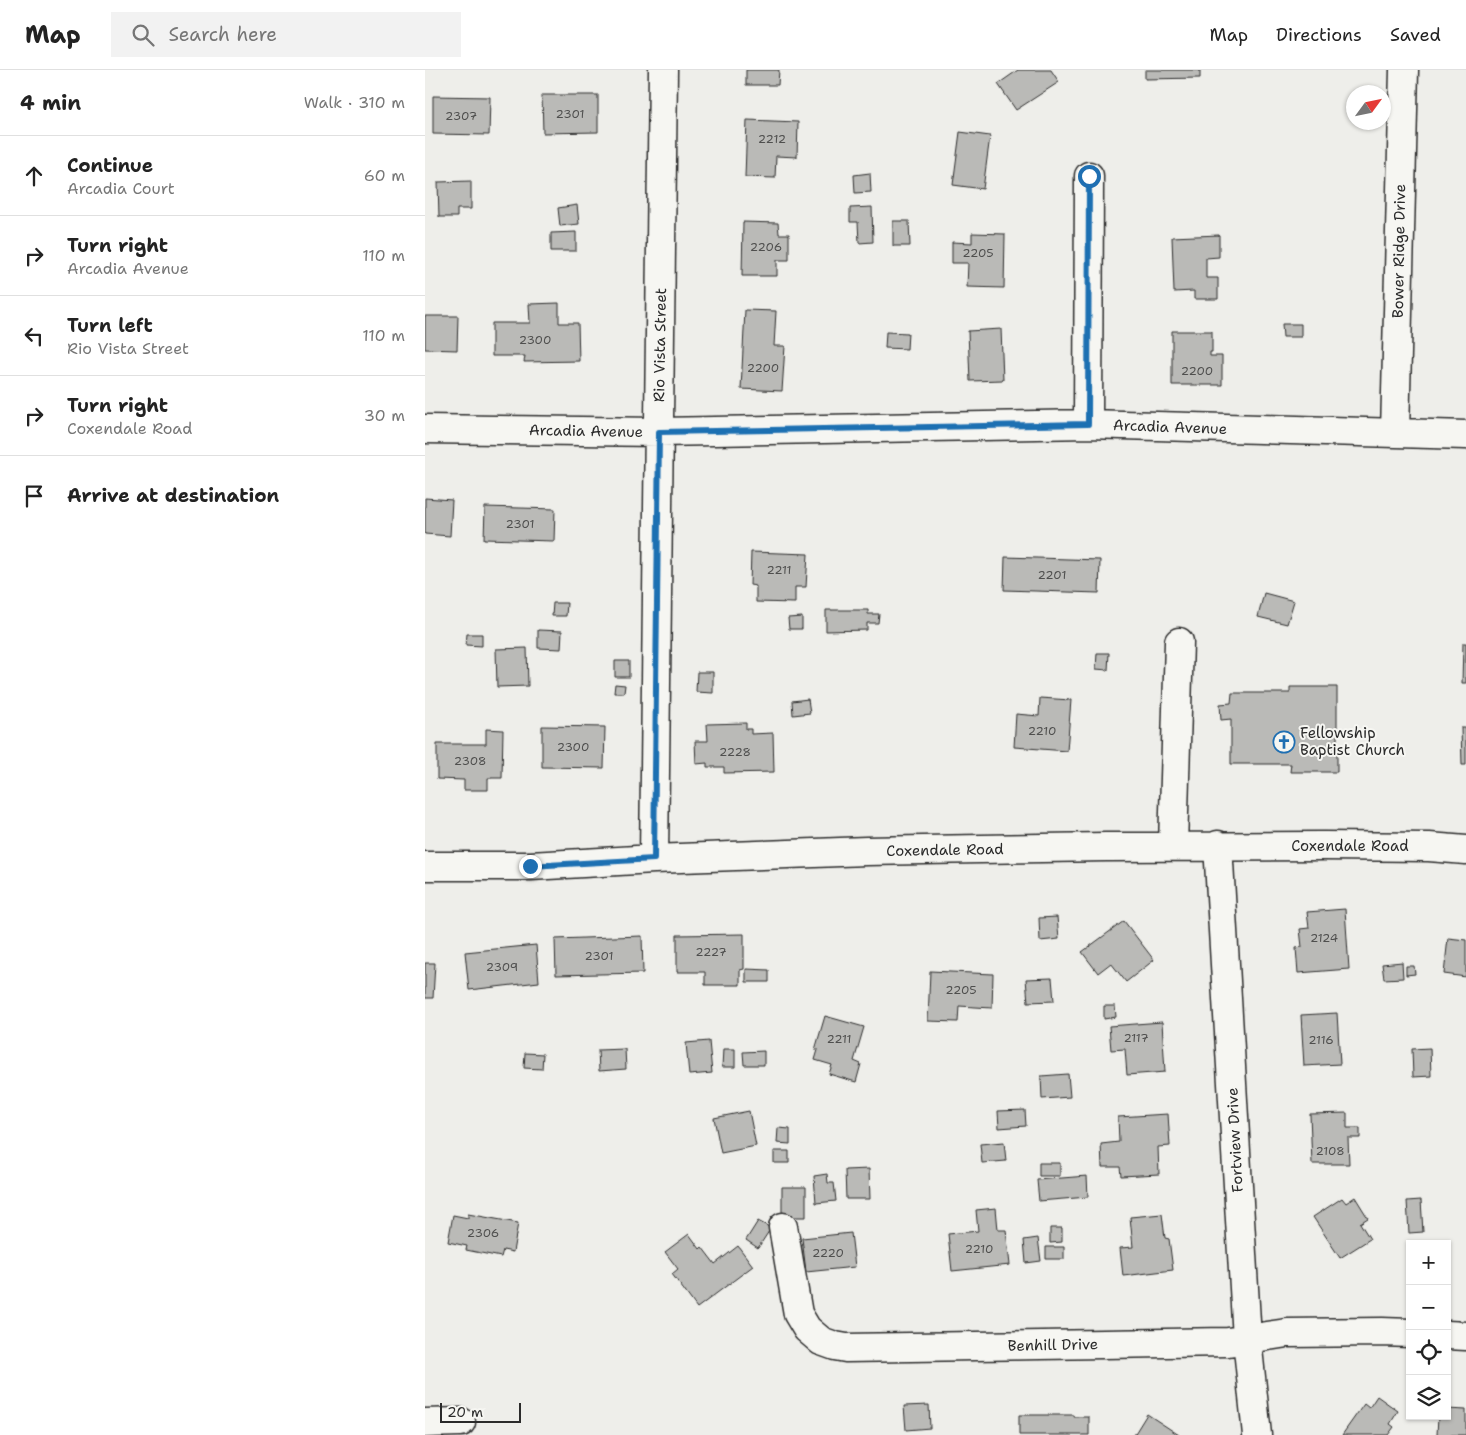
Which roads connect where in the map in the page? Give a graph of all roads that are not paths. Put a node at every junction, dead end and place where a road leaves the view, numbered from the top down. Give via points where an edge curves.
1 (663, 70) edge
2 (1404, 70) edge
3 (1089, 176) dead end
4 (1088, 424) junction
5 (425, 428) edge
6 (659, 432) junction
7 (1395, 433) junction
8 (1466, 435) edge
9 (1179, 642) dead end
10 (1218, 845) junction
11 (1173, 846) junction
12 (1466, 850) edge
13 (654, 859) junction
14 (425, 866) edge
15 (783, 1227) dead end
16 (1406, 1333) edge
17 (1451, 1335) edge
18 (1466, 1336) edge
19 (1247, 1339) junction
20 (461, 1422) dead end
21 (425, 1423) edge
22 (1257, 1435) edge

1 - 6 street, Rio Vista Street
2 - 7 street, Bower Ridge Drive
3 - 4 street
4 - 6 street, Arcadia Avenue
4 - 7 street, Arcadia Avenue
5 - 6 street, Arcadia Avenue
6 - 13 street, Rio Vista Street
7 - 8 street, Arcadia Avenue
9 - 11 street
10 - 11 street, Coxendale Road
10 - 12 street, Coxendale Road
10 - 19 street, Fortview Drive
11 - 13 street, Coxendale Road via 866,851
13 - 14 street, Coxendale Road via 530,866
15 - 19 street, Benhill Drive via 798,1314 807,1330 821,1341 835,1346 1228,1342
16 - 19 street, Benhill Drive via 1287,1333
17 - 18 street
19 - 22 street, Fortview Drive
20 - 21 street

